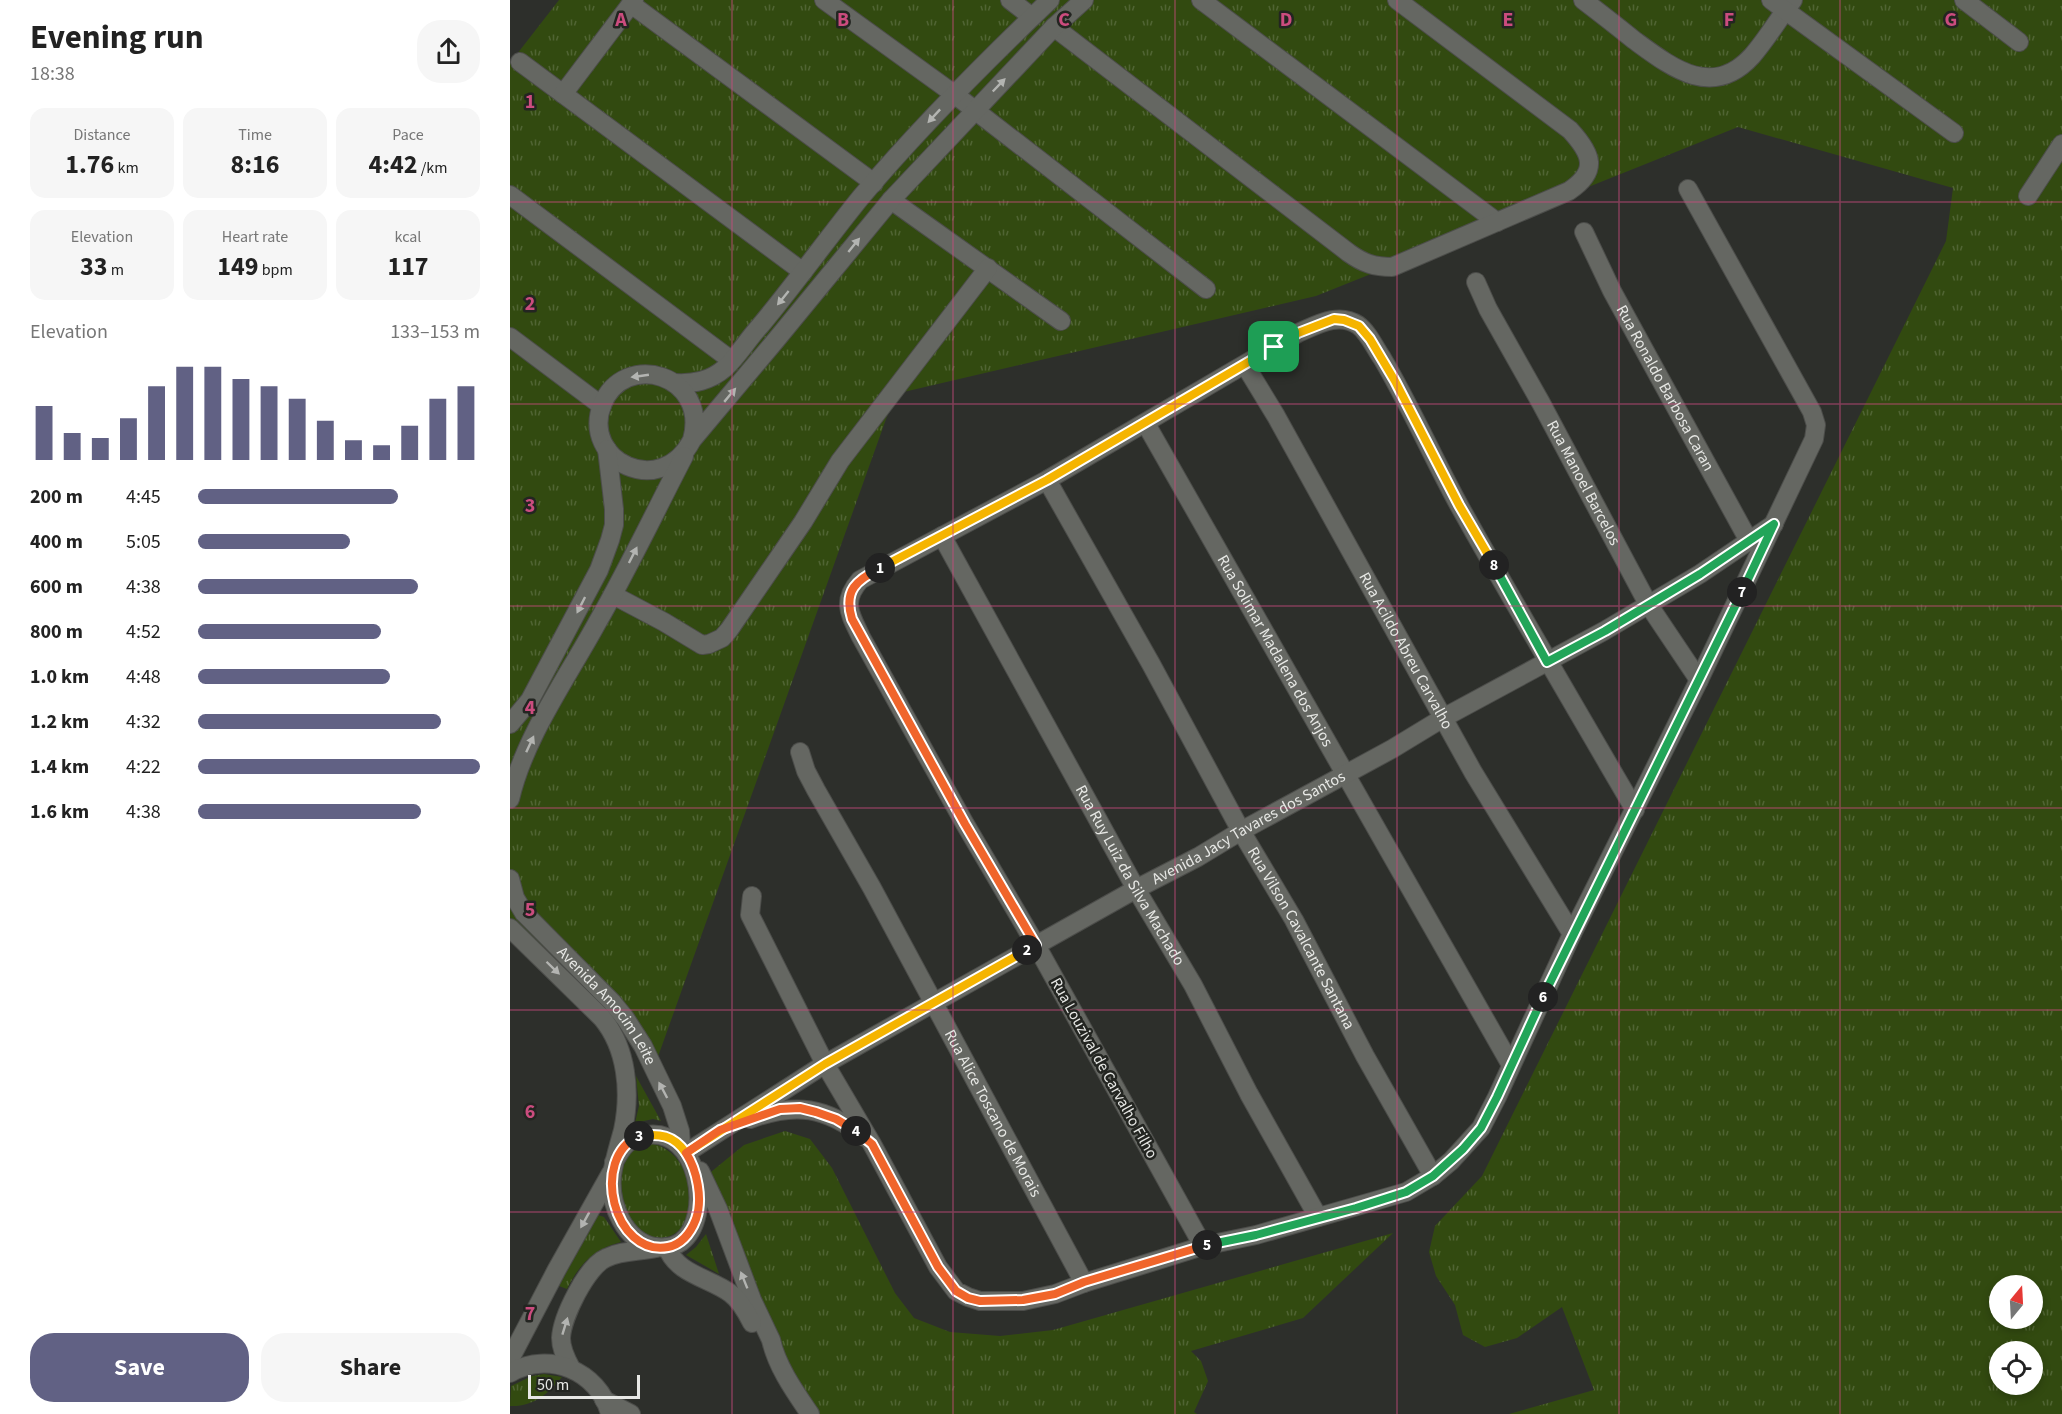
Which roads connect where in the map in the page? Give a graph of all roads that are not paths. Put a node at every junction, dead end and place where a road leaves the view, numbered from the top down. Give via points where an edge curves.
1 (824, 0) edge
2 (1010, 0) edge
3 (1050, 0) edge
4 (1084, 0) edge
5 (1200, 0) edge
6 (1397, 0) edge
7 (1583, 0) edge
8 (1964, 0) edge
9 (632, 2) edge
10 (1783, 4) edge
11 (1032, 16) junction
12 (1054, 27) junction
13 (2019, 42) dead end
14 (520, 62) dead end
15 (563, 94) junction
16 (954, 94) junction
17 (974, 111) junction
18 (1954, 133) dead end
19 (2062, 144) edge
20 (874, 183) junction
21 (1688, 189) dead end
22 (510, 195) edge
23 (2028, 196) dead end
24 (891, 200) junction
25 (1497, 222) junction
26 (1584, 232) dead end
27 (988, 268) junction
28 (803, 272) junction
29 (1476, 282) dead end
30 (1206, 289) dead end
31 (1061, 321) dead end
32 (510, 337) edge
33 (731, 360) junction
34 (1245, 365) junction
35 (675, 383) junction
36 (602, 406) junction
37 (1146, 424) junction
38 (690, 445) junction
39 (607, 449) junction
40 (1047, 480) junction
41 (1774, 524) junction
42 (942, 536) junction
43 (1749, 541) junction
44 (613, 595) junction
45 (1648, 604) junction
46 (1547, 662) junction
47 (1699, 680) junction
48 (1443, 718) junction
49 (510, 724) edge
50 (800, 752) dead end
51 (1344, 776) junction
52 (510, 799) edge
53 (1635, 810) junction
54 (1241, 831) junction
55 (510, 879) edge
56 (1136, 889) junction
57 (752, 896) dead end
58 (510, 928) edge
59 (1572, 934) junction
60 (1036, 945) junction
61 (933, 1002) junction
62 (825, 1064) junction
63 (1510, 1065) junction
64 (720, 1130) junction
65 (872, 1144) junction
66 (686, 1152) junction
67 (614, 1166) junction
68 (1433, 1176) junction
69 (1318, 1217) junction
70 (1203, 1246) junction
71 (662, 1247) junction
72 (1084, 1282) junction
73 (774, 1353) junction
74 (510, 1359) edge
75 (571, 1368) junction
76 (510, 1373) edge
77 (607, 1407) edge
78 (631, 1414) edge
79 (810, 1414) edge

1 - 16 street
2 - 11 street
3 - 11 street
4 - 12 street
5 - 25 street
6 - 25 street via 1570,130 1584,145 1590,160 1583,182
7 - 10 street via 1669,66 1707,78 1735,70 1751,57
8 - 13 street
9 - 15 street
9 - 20 street
10 - 18 street
11 - 16 street
17 -> 12 street
12 - 25 street via 1362,262 1392,267
14 - 15 street
15 - 28 street
16 - 17 street
16 -> 20 street
17 - 24 street
17 - 30 street
19 - 23 street
20 - 28 street
21 - 41 street via 1816,425 1814,439
22 - 33 street
24 - 27 street
38 -> 24 street
26 - 43 street, Rua Ronaldo Barbosa Caran via 1616,300
27 - 31 street
27 - 44 street via 840,461 803,522 722,638 702,645
28 -> 33 street
29 - 45 street, Rua Manoel Barcelos
32 - 36 street
33 - 35 street via 709,379
34 - 37 street
34 - 46 street via 1321,323 1334,319 1359,326 1395,381
34 - 48 street, Rua Acildo Abreu Carvalho
35 -> 36 street via 655,375 633,376 614,387
35 - 38 street via 693,409
36 - 39 street via 599,428
37 - 40 street
37 - 51 street, Rua Solimar Madalena dos Anjos
38 - 39 street via 673,463 643,470 623,464
44 -> 38 street
39 -> 49 street via 614,509 610,540 599,570 530,700
40 - 42 street
40 - 54 street, Rua Vilson Cavalcante Santana
41 - 43 street, Avenida Jacy Tavares dos Santos
41 - 47 street
42 - 56 street, Rua Ruy Luiz da Silva Machado
42 - 60 street, Rua Louzival de Carvalho Filho via 860,580 848,606 903,713
43 - 45 street, Avenida Jacy Tavares dos Santos
52 -> 44 street via 529,744
45 - 46 street, Avenida Jacy Tavares dos Santos
45 - 47 street, Rua Manoel Barcelos
46 - 48 street, Avenida Jacy Tavares dos Santos
46 - 53 street
47 - 53 street
48 - 51 street, Avenida Jacy Tavares dos Santos
48 - 59 street, Rua Acildo Abreu Carvalho
50 - 61 street, Rua Alice Toscano de Morais via 816,790
51 - 54 street, Avenida Jacy Tavares dos Santos
51 - 63 street, Rua Solimar Madalena dos Anjos
53 - 59 street
54 - 56 street, Avenida Jacy Tavares dos Santos
54 - 68 street, Rua Vilson Cavalcante Santana via 1294,920
66 -> 55 street, Avenida Amocim Leite via 677,1119 635,1033 612,1002 525,913 515,898
56 - 60 street, Avenida Jacy Tavares dos Santos
56 - 69 street, Rua Ruy Luiz da Silva Machado via 1193,985
57 - 62 street via 750,915
58 -> 67 street, Avenida Amocim Leite via 612,1030 623,1059 627,1095
59 - 63 street
60 - 61 street, Avenida Jacy Tavares dos Santos
60 - 70 street, Rua Louzival de Carvalho Filho
61 - 62 street, Avenida Jacy Tavares dos Santos
61 - 72 street, Rua Alice Toscano de Morais
62 - 64 street, Avenida Jacy Tavares dos Santos
62 - 65 street
63 - 68 street via 1481,1128
64 - 65 street, Avenida Jacy Tavares dos Santos via 780,1109 800,1108 836,1119
64 - 66 street, Avenida Jacy Tavares dos Santos
65 - 72 street via 942,1274 956,1291 980,1301 1023,1300 1055,1294
66 - 67 street via 667,1136 638,1136 620,1149
66 - 71 street, Avenida Amocim Leite via 698,1197 698,1213 681,1242
73 -> 66 street, Avenida Amocim Leite via 710,1189
67 - 71 street, Avenida Amocim Leite via 612,1190 623,1225 640,1241
67 -> 74 street
68 - 69 street via 1406,1192
69 - 70 street
70 - 72 street
71 - 73 street, Avenida Amocim Leite via 685,1269 730,1293 765,1346
75 -> 71 street via 563,1350 562,1330 588,1274 605,1258
73 - 79 street, Avenida Amocim Leite
75 - 76 street via 536,1364
75 - 77 street via 594,1384
77 - 78 street

